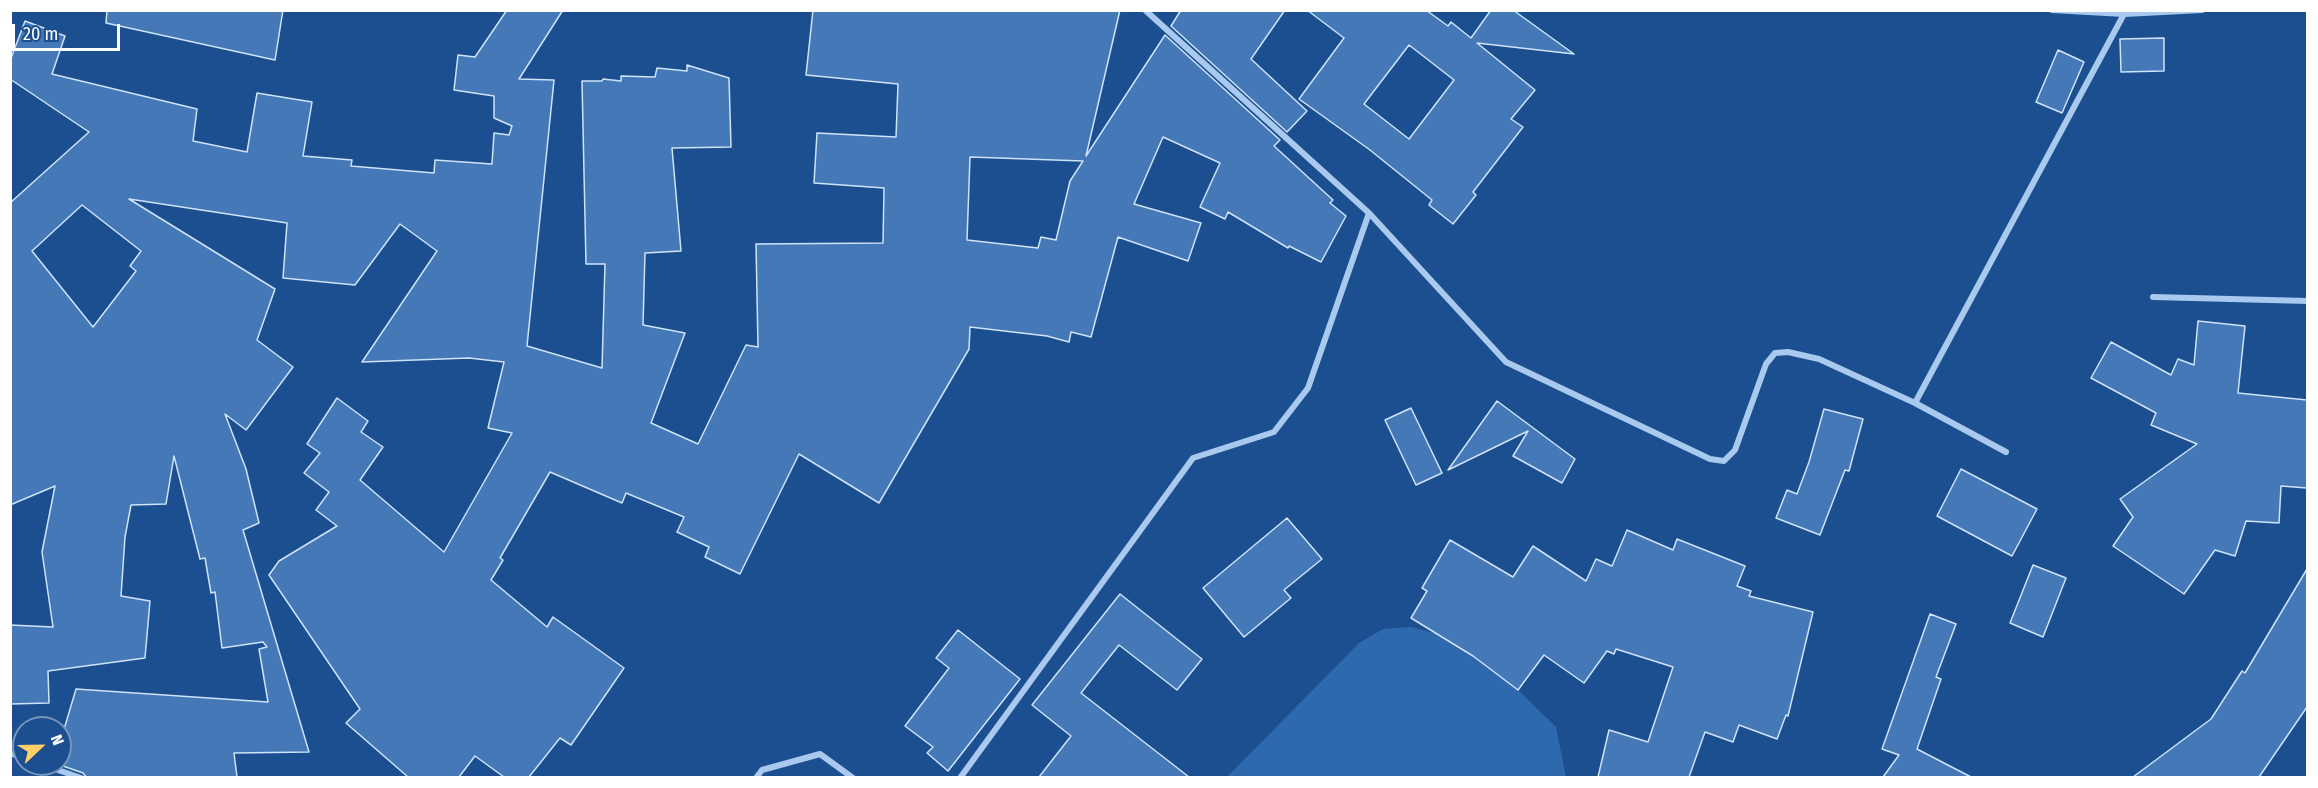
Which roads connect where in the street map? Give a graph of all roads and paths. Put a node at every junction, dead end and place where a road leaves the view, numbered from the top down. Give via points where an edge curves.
1 (1145, 10) edge
2 (2052, 10) edge
3 (2202, 10) edge
4 (2124, 14) junction
5 (1369, 213) junction
6 (2153, 297) dead end
7 (2307, 301) edge
8 (1915, 403) junction
9 (2006, 452) dead end
10 (756, 777) edge
11 (853, 777) edge
12 (960, 777) edge

1 - 5 street
2 - 4 street
3 - 4 street
4 - 8 street
5 - 8 street via 1506,362 1710,459 1724,461 1734,450 1766,364 1774,353 1819,359
5 - 12 street via 1308,388 1274,432 1193,458
6 - 7 street
8 - 9 street
10 - 11 street via 762,770 820,754

